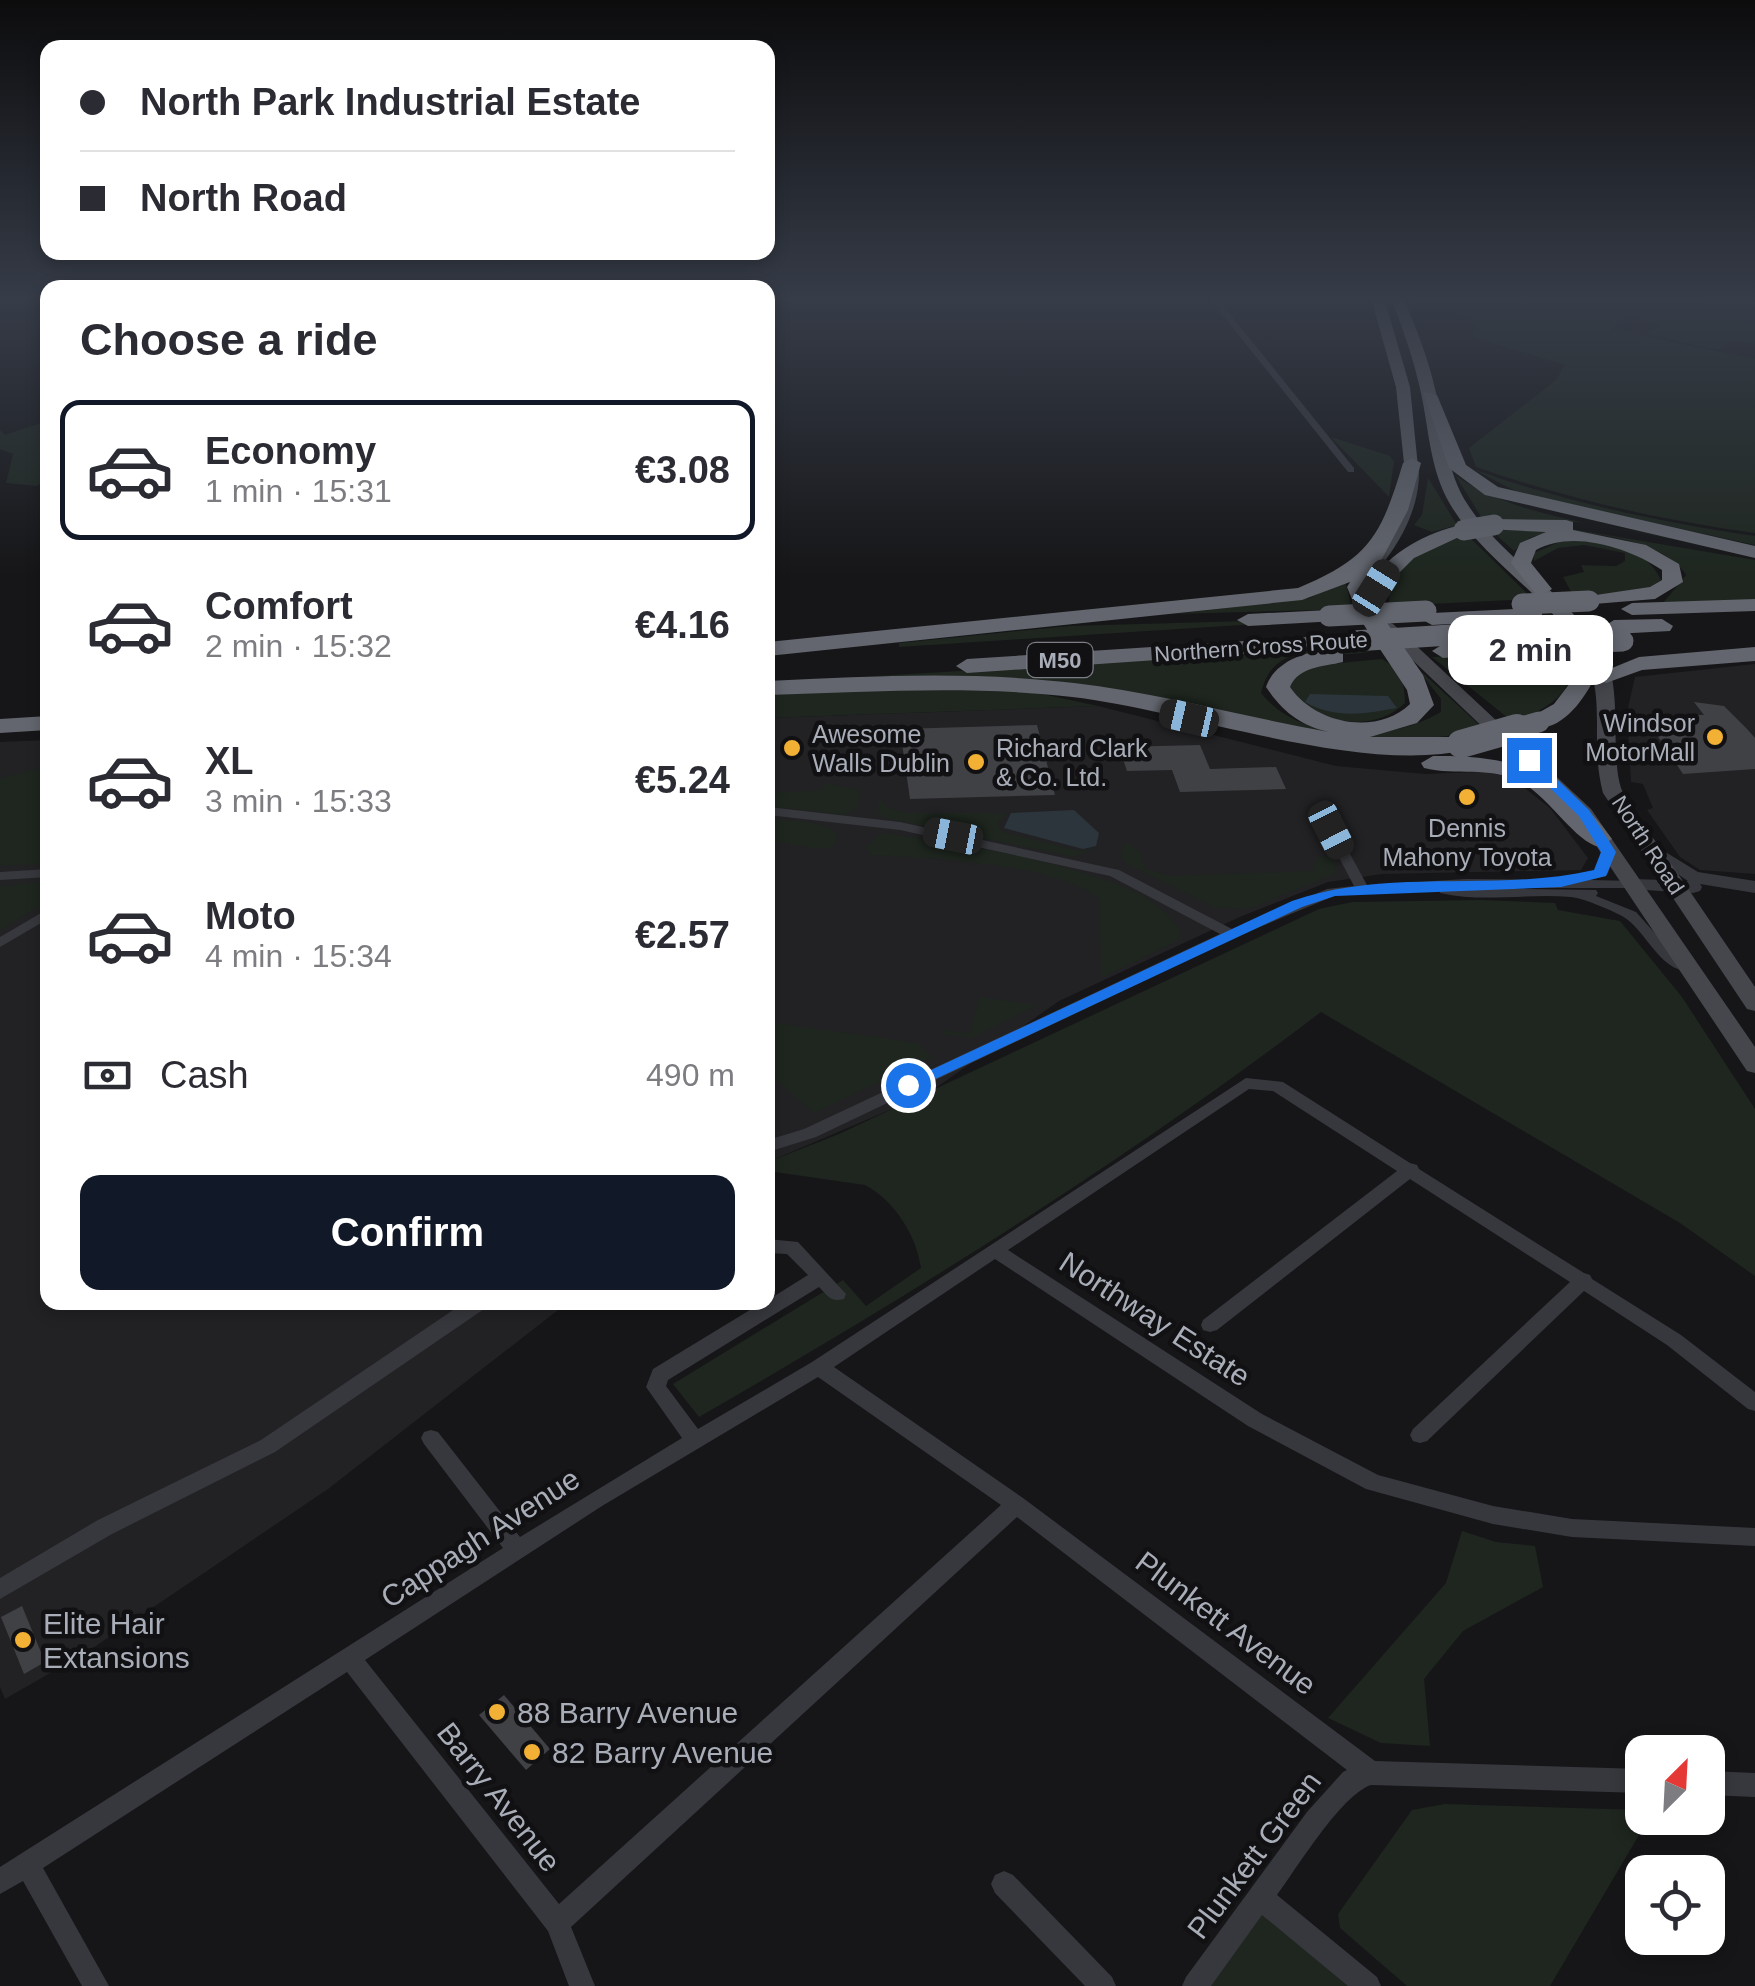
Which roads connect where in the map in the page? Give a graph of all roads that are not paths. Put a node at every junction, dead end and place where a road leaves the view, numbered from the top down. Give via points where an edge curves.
1 (1287, 391) edge
2 (1402, 391) edge
3 (1428, 391) edge
4 (1429, 395) junction
5 (1412, 463) junction
6 (1351, 470) dead end
7 (1378, 542) junction
8 (1755, 554) edge
9 (1542, 589) junction
10 (1367, 604) junction
11 (1755, 606) edge
12 (1606, 620) junction
13 (1755, 622) edge
14 (1538, 623) junction
15 (995, 627) junction
16 (1346, 634) junction
17 (1580, 634) junction
18 (1755, 639) edge
19 (775, 648) edge
20 (1755, 654) edge
21 (775, 660) edge
22 (1606, 676) junction
23 (775, 677) edge
24 (775, 688) edge
25 (1083, 692) junction
26 (40, 706) edge
27 (0, 708) edge
28 (40, 724) edge
29 (0, 726) edge
30 (775, 812) edge
31 (1321, 812) dead end
32 (1640, 834) junction
33 (1604, 845) junction
34 (40, 874) edge
35 (0, 876) edge
36 (1561, 882) junction
37 (1361, 887) junction
38 (1428, 887) junction
39 (1755, 887) edge
40 (1638, 889) junction
41 (1678, 892) junction
42 (1577, 893) junction
43 (1755, 895) edge
44 (40, 919) edge
45 (1231, 934) junction
46 (0, 943) edge
47 (1691, 971) junction
48 (1755, 1004) edge
49 (1755, 1065) edge
50 (775, 1144) edge
51 (1410, 1170) junction
52 (775, 1246) edge
53 (996, 1251) junction
54 (820, 1277) junction
55 (1584, 1280) junction
56 (837, 1294) dead end
57 (775, 1305) edge
58 (468, 1310) edge
59 (766, 1310) edge
60 (1210, 1326) dead end
61 (819, 1368) junction
62 (1755, 1403) edge
63 (1420, 1435) dead end
64 (431, 1438) dead end
65 (694, 1439) junction
66 (1016, 1504) junction
67 (1755, 1537) edge
68 (517, 1550) junction
69 (0, 1589) edge
70 (349, 1657) junction
71 (1371, 1774) junction
72 (1625, 1781) edge
73 (1725, 1784) edge
74 (1755, 1785) edge
75 (27, 1863) junction
76 (0, 1881) edge
77 (1004, 1884) dead end
78 (1262, 1899) junction
79 (557, 1923) junction
80 (96, 1986) edge
81 (582, 1986) edge
82 (1103, 1986) edge
83 (1196, 1986) edge
84 (1368, 1986) edge

1 - 6 street
2 - 5 highway
3 - 4 highway
4 - 8 highway via 1458,468 1492,491
4 - 9 highway via 1442,468 1457,502 1483,537
5 - 7 highway via 1398,510
5 - 10 main road via 1415,490 1400,531 1369,572
7 - 10 highway via 1357,587
7 - 15 highway, M50 via 1350,574 1302,594
8 - 10 highway, bridge via 1585,528 1494,525 1436,537 1401,557
9 - 12 highway, M50 via 1522,555 1550,538 1622,542 1672,568 1673,582
9 - 17 highway
10 - 16 highway, M50 via 1415,681 1422,705 1416,714 1392,726 1325,723 1282,698 1278,687 1288,669 1320,658
10 - 33 main road, North Road via 1397,640 1569,797
11 - 12 highway, Northern Cross Route / M50
12 - 13 highway, Northern Cross Route / M50
12 - 14 highway, M50, bridge
12 - 14 highway, Northern Cross Route / M50
12 - 18 highway, M50
14 - 16 highway, Northern Cross Route / M50 via 1429,615
14 - 16 highway, M50 via 1447,643
15 - 16 highway
15 - 19 highway
16 - 21 highway, Northern Cross Route / M50
16 - 23 highway, Northern Cross Route / M50
17 - 22 main road
17 - 25 highway, M50, bridge via 1584,679 1562,709 1540,722 1461,744 1344,742
20 - 22 highway via 1640,664
22 - 32 main road, North Road via 1605,774
24 - 25 highway via 938,682
25 - 33 highway, M50 via 1354,757 1506,764 1541,781
26 - 27 highway
28 - 29 highway
30 - 45 street via 900,826 1114,873
31 - 37 street
32 - 39 street via 1693,877
32 - 41 main road, North Road
33 - 36 street, North Road via 1601,873
33 - 40 main road, North Road
34 - 35 street
36 - 38 street
36 - 40 street
37 - 38 street
37 - 45 street via 1297,904
38 - 42 street via 1466,894
39 - 41 street
40 - 41 street
40 - 42 street
40 - 47 main road, North Road
41 - 43 street
41 - 48 main road, North Road
42 - 47 street via 1630,915
44 - 46 street
45 - 50 street
47 - 49 main road, North Road
51 - 53 street, Northway Estate via 1278,1086 1256,1080 1229,1090
51 - 55 street, Northway Estate
51 - 60 street, Northway Estate
52 - 54 street via 792,1247
53 - 61 street, Cappagh Avenue
53 - 67 street, Northway Estate via 1255,1420 1374,1483 1572,1528
54 - 56 street
54 - 57 street
55 - 62 street, Northway Estate
55 - 63 street
58 - 69 street via 268,1446
59 - 65 street via 660,1375 656,1387
61 - 65 street, Cappagh Avenue
61 - 66 street, Plunkett Avenue
64 - 68 street
65 - 68 street, Cappagh Avenue
66 - 71 street, Plunkett Avenue
66 - 79 street
68 - 70 street, Cappagh Avenue
70 - 75 street, Cappagh Avenue
70 - 79 street, Barry Avenue
71 - 72 street
71 - 78 street, Plunkett Green via 1341,1791
73 - 74 street
75 - 76 street, Cappagh Avenue
75 - 80 street
77 - 82 street
78 - 83 street, Plunkett Green
78 - 84 street
79 - 81 street, Barry Avenue

